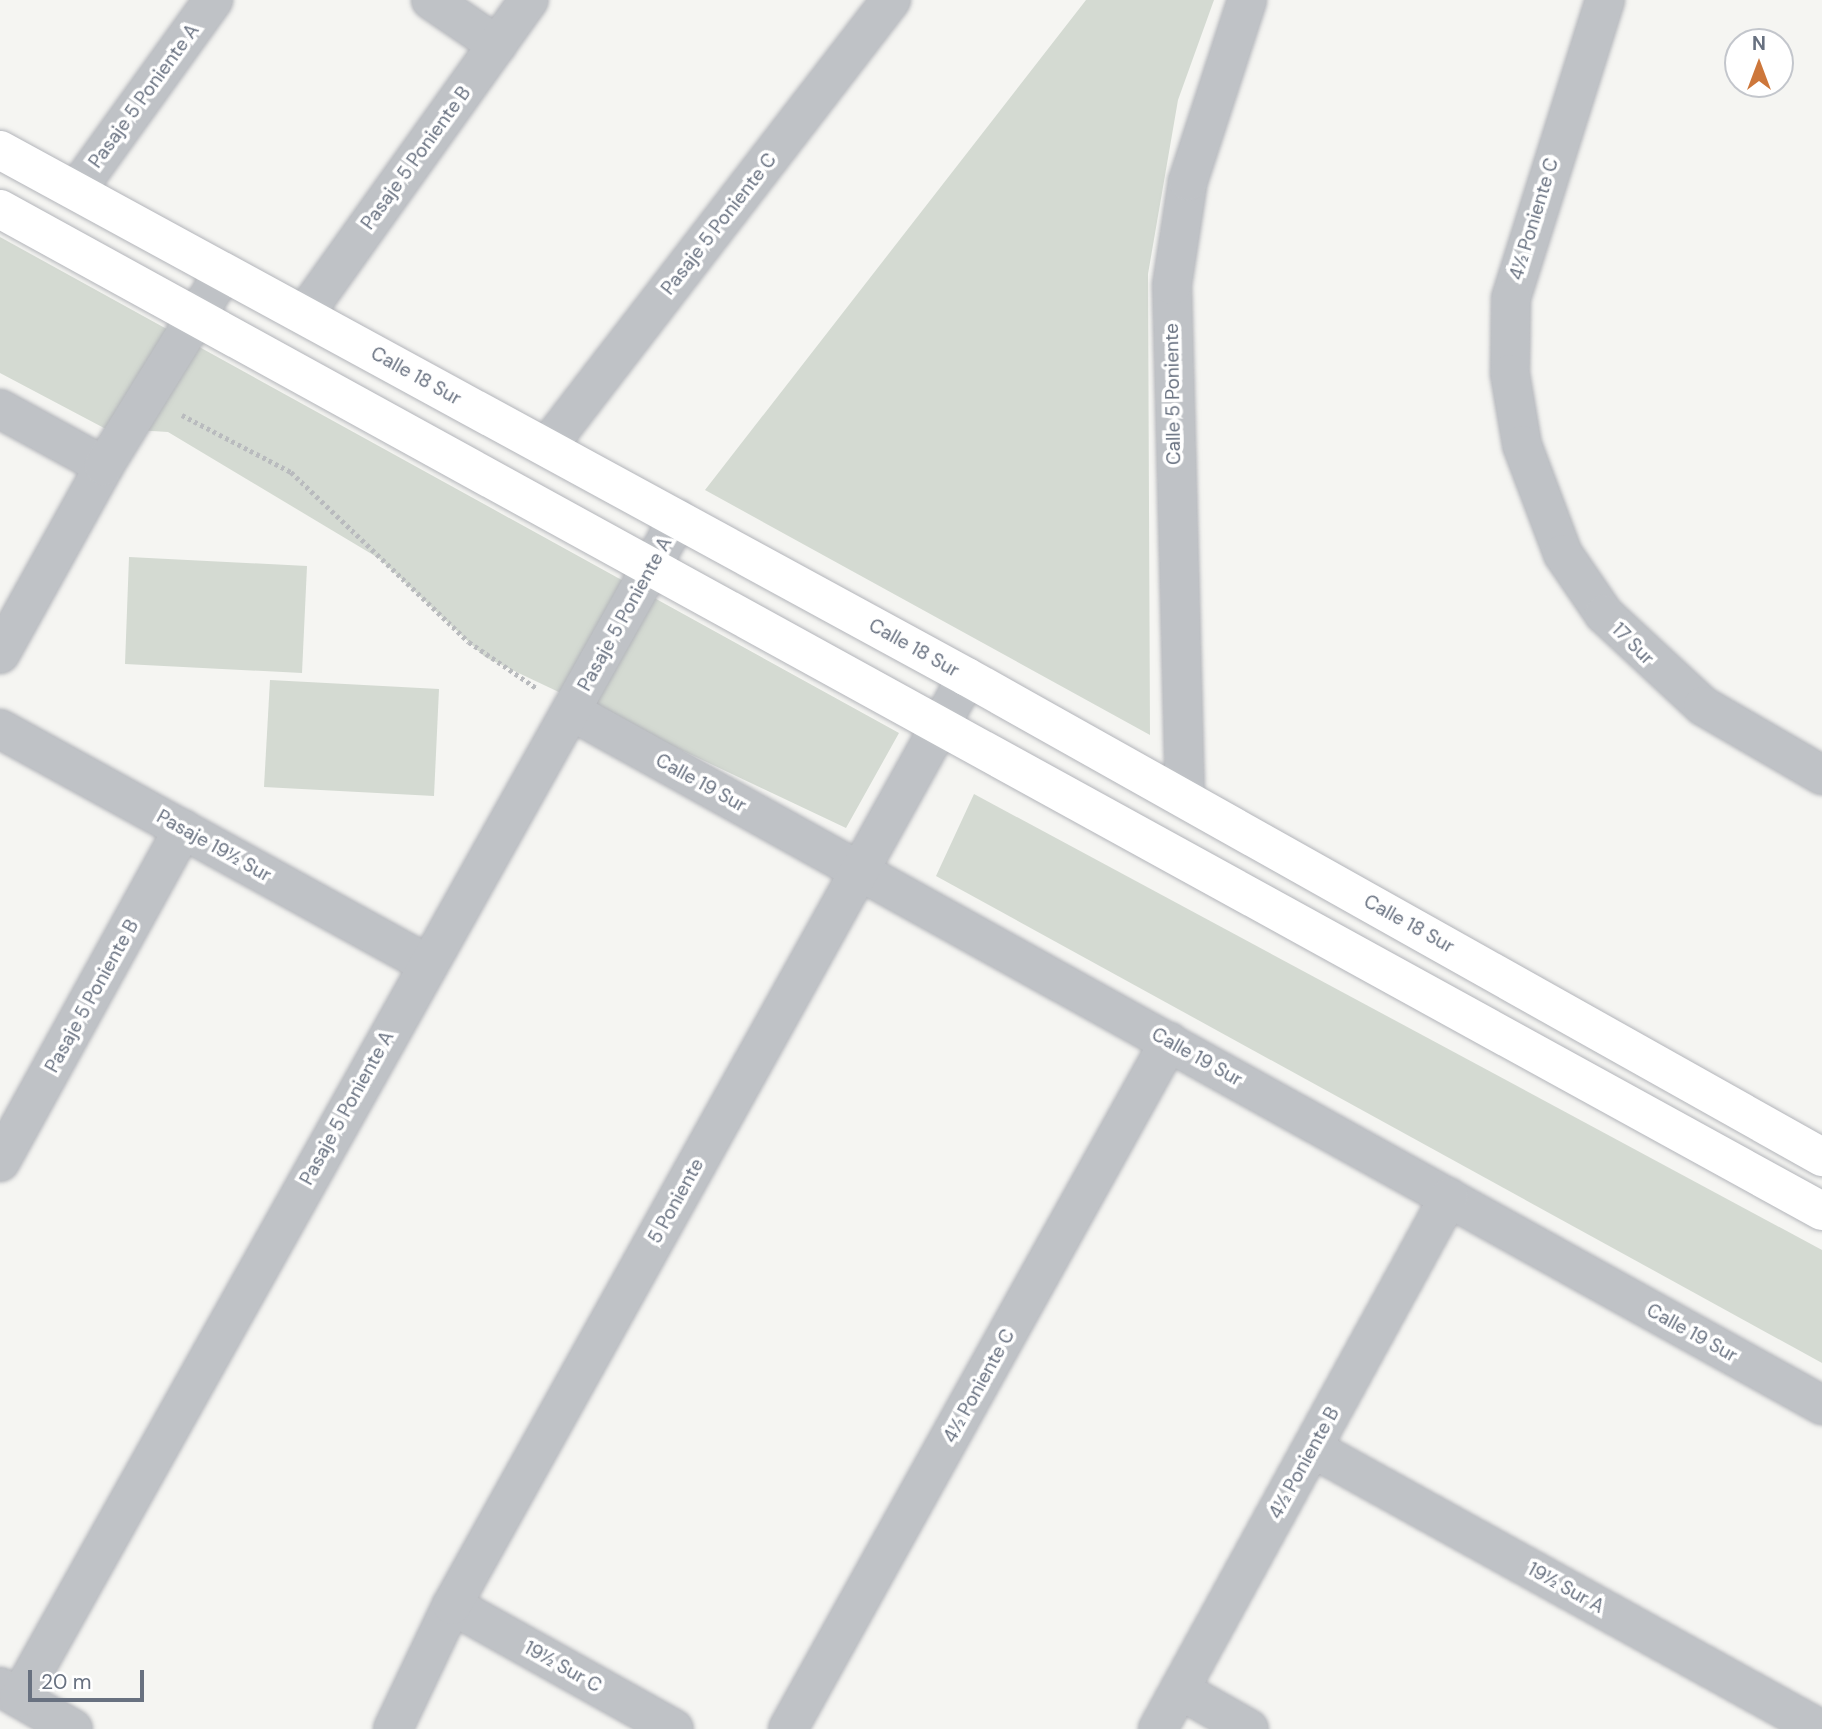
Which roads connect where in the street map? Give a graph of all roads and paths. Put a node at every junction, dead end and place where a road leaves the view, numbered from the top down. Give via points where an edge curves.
1 (213, 0) edge
2 (432, 0) edge
3 (529, 0) edge
4 (891, 0) edge
5 (1247, 0) edge
6 (1605, 0) edge
7 (497, 45) junction
8 (0, 150) edge
9 (76, 191) junction
10 (0, 209) edge
11 (224, 272) junction
12 (304, 315) junction
13 (199, 318) junction
14 (146, 400) junction
15 (0, 409) edge
16 (1522, 445) joint
17 (547, 447) junction
18 (104, 466) junction
19 (678, 519) junction
20 (649, 571) junction
21 (0, 654) edge
22 (967, 677) junction
23 (571, 711) junction
24 (942, 723) junction
25 (0, 729) edge
26 (1822, 775) edge
27 (1185, 798) junction
28 (183, 830) junction
29 (860, 870) junction
30 (427, 964) junction
31 (1169, 1042) junction
32 (1822, 1157) edge
33 (0, 1162) edge
34 (1449, 1197) junction
35 (1822, 1211) edge
36 (1822, 1405) edge
37 (1312, 1448) junction
38 (452, 1605) junction
39 (1180, 1690) junction
40 (9, 1693) edge
41 (73, 1729) edge
42 (393, 1729) edge
43 (674, 1729) edge
44 (789, 1729) edge
45 (1158, 1729) edge
46 (1249, 1729) edge
47 (1819, 1729) edge

1 - 9 street, Pasaje 5 Poniente A
2 - 7 street
3 - 7 street, Pasaje 5 Poniente B
4 - 17 street, Pasaje 5 Poniente C
5 - 27 street, Calle 5 Poniente via 1188,181 1172,285
6 - 16 street, 4½ Poniente C via 1511,298 1510,374
7 - 12 street, Pasaje 5 Poniente B
8 - 9 main road, Calle 18 Sur
9 - 11 main road, Calle 18 Sur
10 - 13 main road
11 - 12 main road, Calle 18 Sur
11 - 13 street
12 - 17 main road, Calle 18 Sur
13 - 14 street
13 - 20 main road
14 - 18 street
14 - 23 path via 291,472 469,642
15 - 18 street
16 - 26 street, 17 Sur via 1563,554 1604,614 1703,706
17 - 19 main road, Calle 18 Sur
18 - 21 street
19 - 20 street, Pasaje 5 Poniente A
19 - 22 main road, Calle 18 Sur
20 - 23 street, Pasaje 5 Poniente A
20 - 24 main road
22 - 24 street, 5 Poniente
22 - 27 main road, Calle 18 Sur
23 - 29 street, Calle 19 Sur
23 - 30 street, Pasaje 5 Poniente A
24 - 29 street, 5 Poniente
24 - 35 main road
25 - 28 street, Pasaje 19½ Sur
27 - 32 main road, Calle 18 Sur
28 - 30 street, Pasaje 19½ Sur
28 - 33 street, Pasaje 5 Poniente B
29 - 31 street, Calle 19 Sur
29 - 38 street, 5 Poniente
30 - 40 street, Pasaje 5 Poniente A
31 - 34 street, Calle 19 Sur
31 - 44 street, 4½ Poniente C
34 - 36 street, Calle 19 Sur
34 - 37 street, 4½ Poniente B
37 - 39 street, 4½ Poniente B
37 - 47 street, 19½ Sur A
38 - 42 street, 5 Poniente
38 - 43 street, 19½ Sur C
39 - 45 street, 4½ Poniente B
39 - 46 street
40 - 41 street

